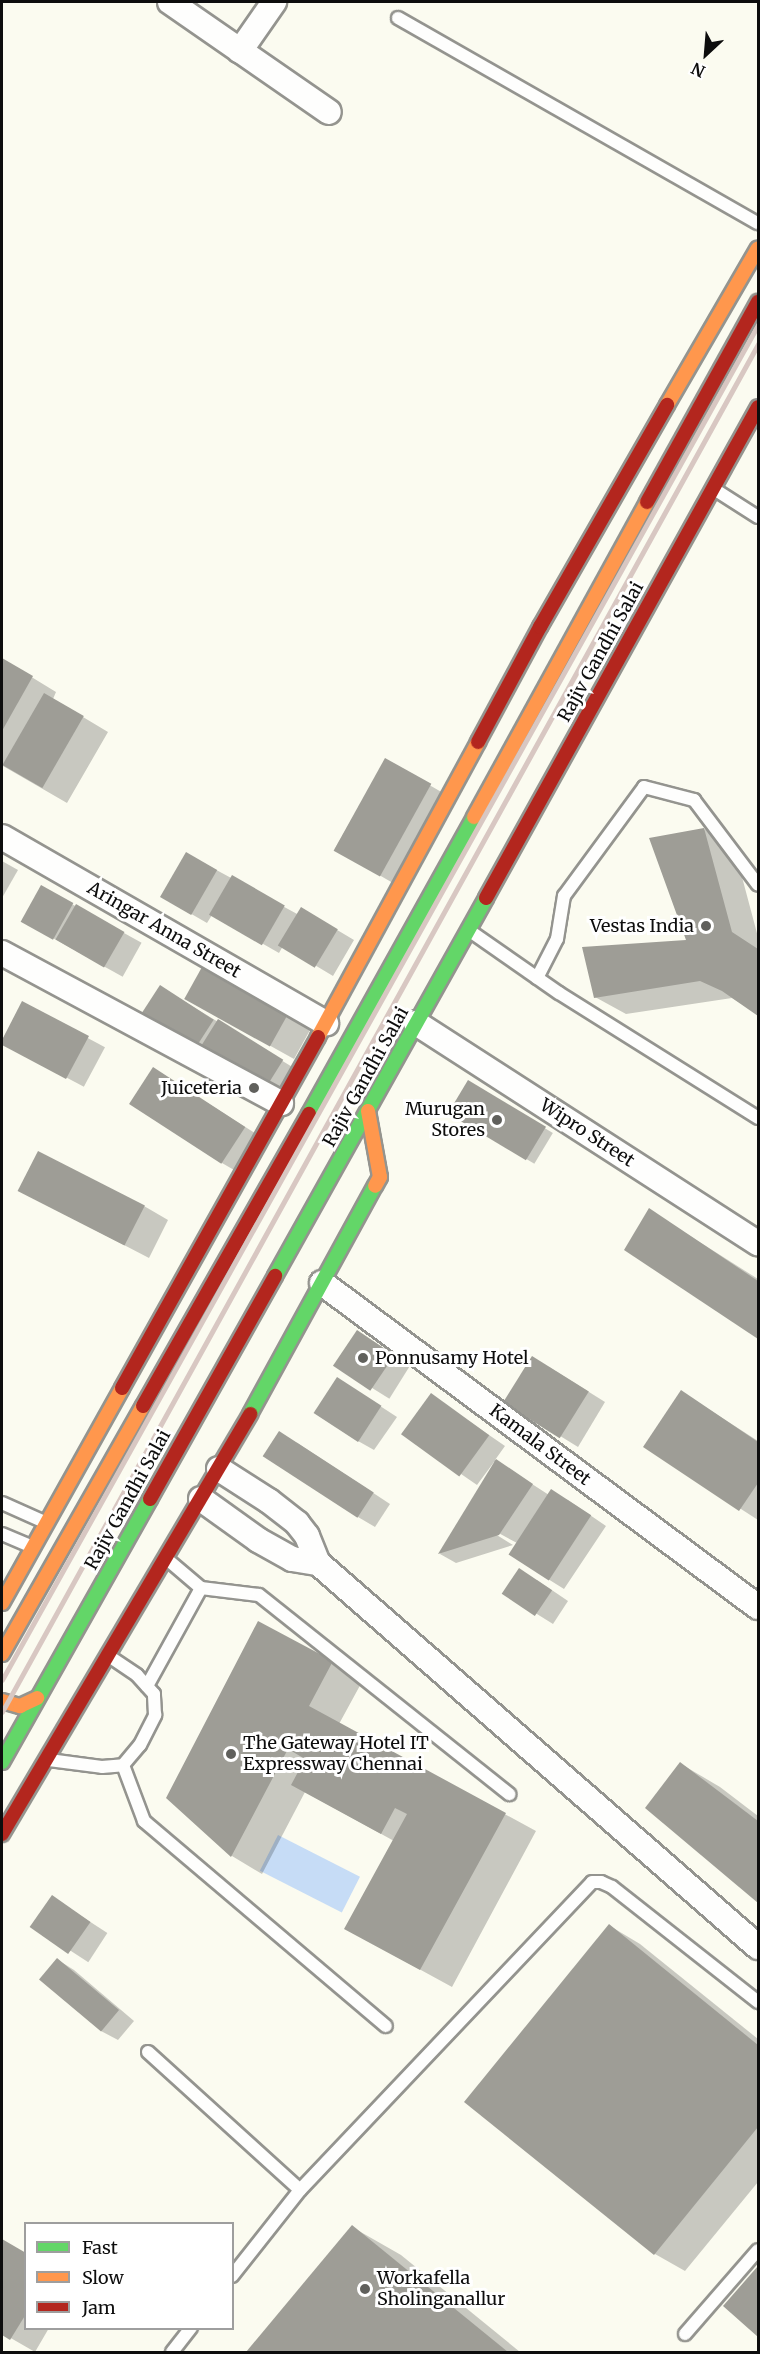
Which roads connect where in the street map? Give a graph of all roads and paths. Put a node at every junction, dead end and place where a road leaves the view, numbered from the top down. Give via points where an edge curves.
1 (170, 2) edge
2 (274, 2) edge
3 (398, 18) dead end
4 (240, 51) junction
5 (329, 112) dead end
6 (759, 224) edge
7 (759, 248) edge
8 (759, 302) edge
9 (759, 407) edge
10 (713, 489) junction
11 (759, 517) edge
12 (2, 837) edge
13 (759, 885) edge
14 (468, 930) junction
15 (2, 953) edge
16 (537, 978) junction
17 (326, 1023) junction
18 (416, 1023) junction
19 (281, 1104) junction
20 (368, 1111) junction
21 (759, 1118) edge
22 (759, 1243) edge
23 (322, 1282) junction
24 (219, 1469) junction
25 (201, 1499) junction
26 (2, 1503) edge
27 (47, 1523) junction
28 (2, 1534) edge
29 (33, 1548) junction
30 (165, 1557) junction
31 (318, 1563) junction
32 (201, 1588) junction
33 (3, 1601) edge
34 (759, 1608) edge
35 (27, 1609) junction
36 (2, 1654) edge
37 (109, 1656) junction
38 (147, 1686) junction
39 (37, 1698) junction
40 (2, 1701) edge
41 (46, 1760) junction
42 (2, 1762) edge
43 (123, 1766) junction
44 (509, 1794) dead end
45 (2, 1834) edge
46 (759, 1947) edge
47 (759, 2002) edge
48 (386, 2026) dead end
49 (148, 2052) dead end
50 (300, 2190) junction
51 (759, 2250) edge
52 (234, 2273) edge
53 (189, 2330) edge
54 (685, 2334) dead end
55 (172, 2352) edge

1 - 4 street
2 - 4 street
3 - 6 lane
4 - 5 street
7 - 17 main road via 540,627
8 - 35 main road, Rajiv Gandhi Salai via 344,1051
9 - 10 main road, Rajiv Gandhi Salai
10 - 11 lane
10 - 14 main road, Rajiv Gandhi Salai
12 - 17 street, Aringar Anna Street
13 - 16 lane via 694,800 644,788 564,896 557,939
14 - 16 lane
14 - 18 main road, Rajiv Gandhi Salai
15 - 19 street
16 - 21 lane
17 - 19 main road
18 - 20 main road, Rajiv Gandhi Salai
18 - 22 street, Wipro Street
19 - 27 main road
20 - 23 main road via 380,1177
20 - 39 main road, Rajiv Gandhi Salai
23 - 24 main road
23 - 34 street, Kamala Street
24 - 25 main road
24 - 31 street via 297,1523
25 - 30 main road
25 - 31 street via 292,1559
26 - 27 lane
27 - 29 main road
28 - 29 lane
29 - 33 main road
30 - 32 lane
30 - 37 main road
31 - 46 street
32 - 38 lane
32 - 44 lane via 259,1595
33 - 35 main road
35 - 36 main road, Rajiv Gandhi Salai
37 - 38 lane
37 - 41 main road
38 - 43 lane via 153,1694 155,1714 140,1745
39 - 40 main road via 20,1706
39 - 42 main road, Rajiv Gandhi Salai
41 - 43 lane
41 - 45 main road
43 - 48 lane via 144,1821
47 - 50 lane via 612,1887 592,1882
49 - 50 lane
50 - 52 lane
51 - 54 lane
53 - 55 lane

